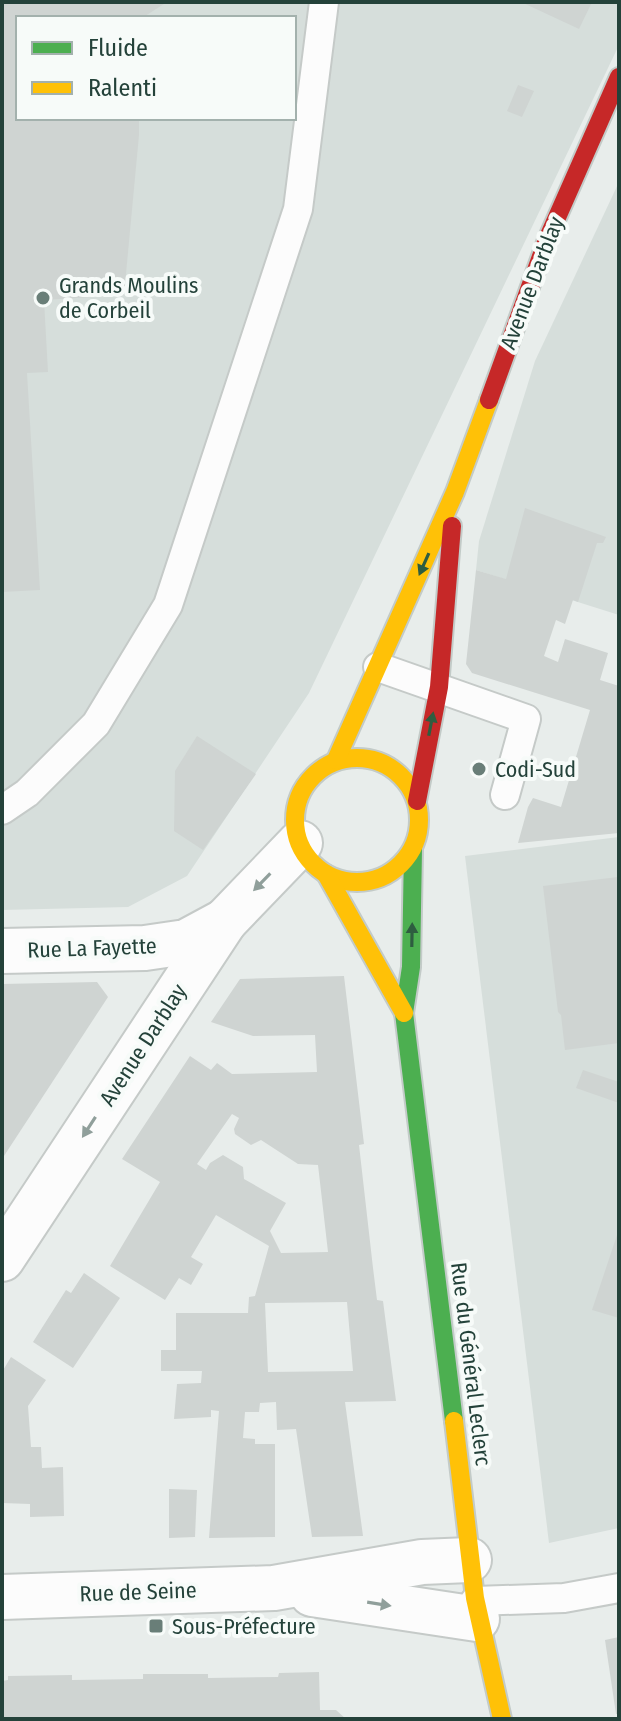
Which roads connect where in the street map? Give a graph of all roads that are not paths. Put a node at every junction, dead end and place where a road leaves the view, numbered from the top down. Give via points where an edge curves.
1 (324, 2) edge
2 (619, 77) edge
3 (455, 492) junction
4 (378, 667) junction
5 (439, 687) junction
6 (336, 760) junction
7 (505, 795) dead end
8 (417, 801) junction
9 (2, 810) edge
10 (413, 849) junction
11 (313, 859) junction
12 (225, 921) junction
13 (2, 951) edge
14 (404, 1013) junction
15 (5, 1251) edge
16 (274, 1588) junction
17 (619, 1588) edge
18 (474, 1593) junction
19 (2, 1597) edge
20 (502, 1719) edge

1 - 9 lane via 298,209 168,605 96,724 27,793
2 - 3 main road, Avenue Darblay via 547,240
3 -> 4 main road, Avenue Darblay
3 - 5 main road, Avenue Darblay
4 - 5 lane
4 - 6 main road, Avenue Darblay
5 - 7 lane via 526,719
8 -> 5 main road, Avenue Darblay
6 - 8 main road via 376,760 394,769
6 - 11 main road, Avenue Darblay via 305,785 296,803 295,824
8 - 10 main road, Avenue Darblay
10 - 11 main road via 401,865 375,879 345,882
14 -> 10 main road, Rue du Général Leclerc via 411,967
11 -> 12 street, Avenue Darblay
11 - 14 main road, Rue du Général Leclerc
12 - 13 street, Rue La Fayette via 186,942 145,948
12 -> 15 street, Avenue Darblay
14 - 18 main road, Rue du Général Leclerc
16 -> 18 street, Rue de Seine
16 - 18 street, Rue de Seine via 422,1562
16 - 19 street, Rue de Seine
17 - 18 lane via 564,1598
18 - 20 main road, Rue du Général Leclerc

